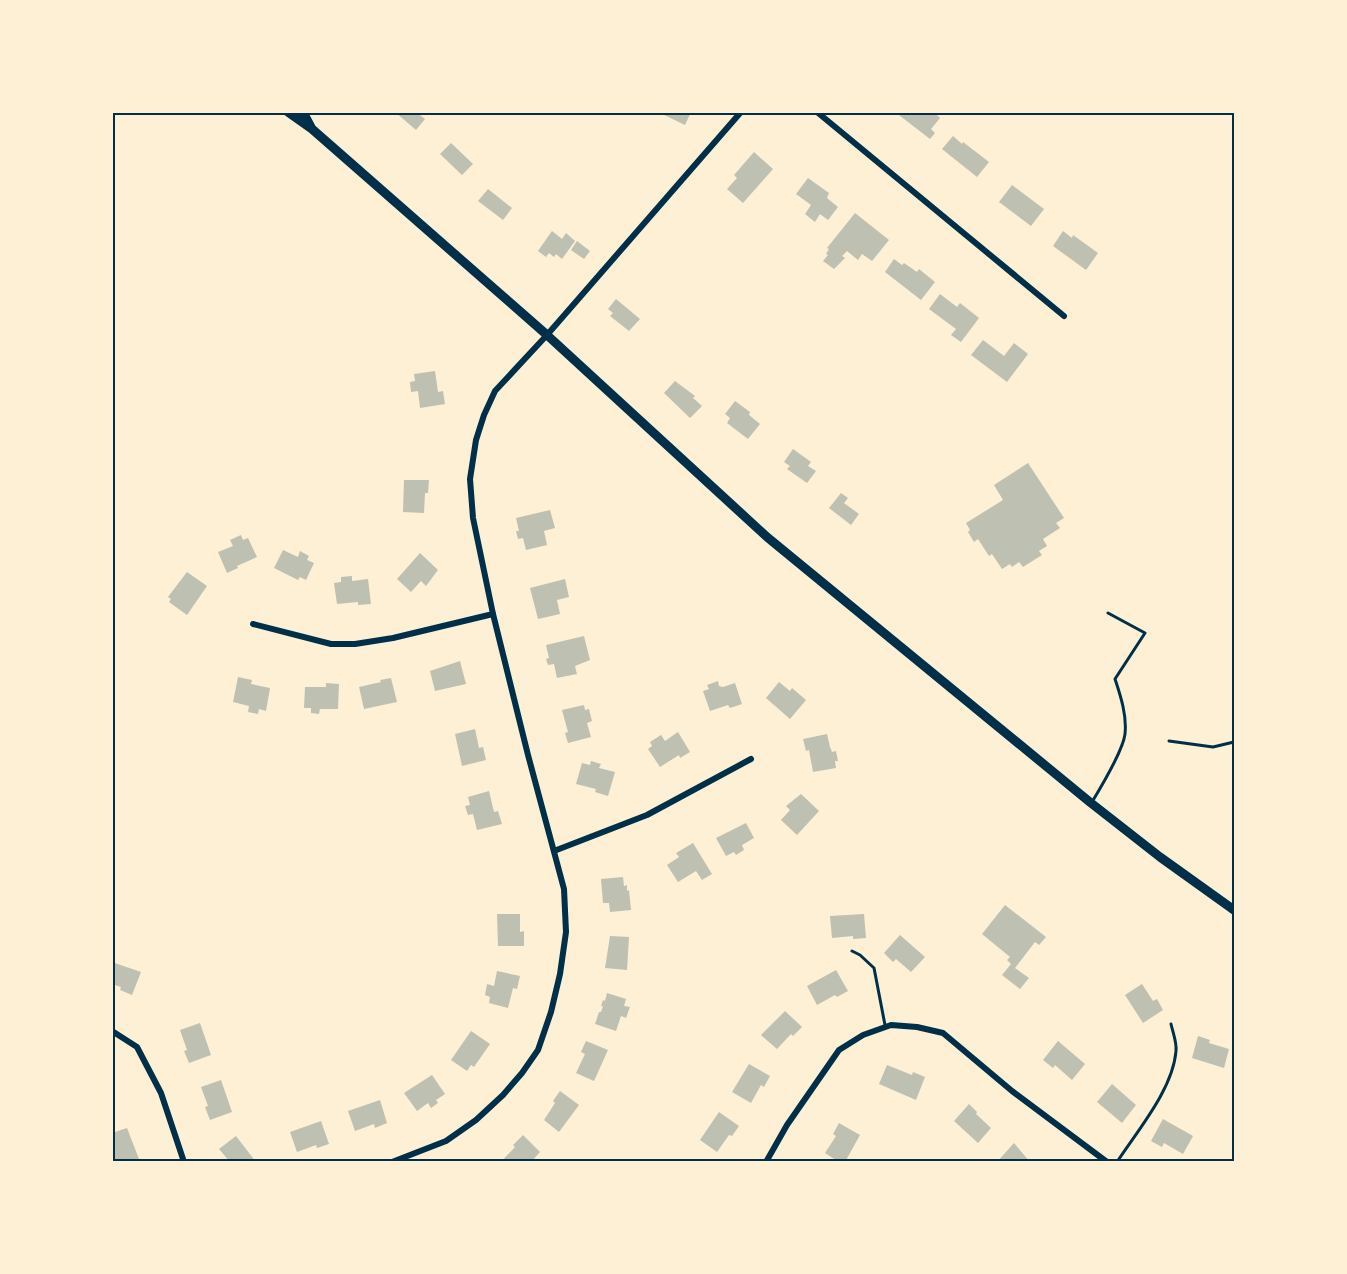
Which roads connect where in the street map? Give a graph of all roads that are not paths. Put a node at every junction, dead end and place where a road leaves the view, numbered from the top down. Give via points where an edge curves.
1 (288, 112) edge
2 (303, 112) edge
3 (741, 112) edge
4 (817, 112) edge
5 (312, 129) junction
6 (1064, 316) dead end
7 (547, 335) junction
8 (1108, 613) dead end
9 (493, 614) junction
10 (253, 624) dead end
11 (1169, 741) dead end
12 (1234, 742) edge
13 (751, 759) dead end
14 (1091, 803) junction
15 (554, 850) junction
16 (1234, 910) edge
17 (852, 951) dead end
18 (1171, 1024) dead end
19 (886, 1027) junction
20 (112, 1032) edge
21 (184, 1161) edge
22 (392, 1161) edge
23 (766, 1161) edge
24 (1107, 1161) edge
25 (1117, 1161) edge

1 - 5 main road
2 - 5 main road
3 - 7 street
4 - 6 street
5 - 7 main road
7 - 9 street via 495,391 476,440 470,479 473,518
7 - 14 main road via 767,537
8 - 14 lane via 1144,633 1115,680 1123,704 1125,736
9 - 10 street via 355,644 331,644
9 - 15 street
11 - 12 lane via 1213,747
13 - 15 street via 647,815
14 - 16 main road
15 - 22 street via 564,889 566,932 554,1003 538,1050 516,1081 476,1120 446,1141
17 - 19 lane via 874,968
18 - 25 lane via 1177,1049 1172,1074
19 - 23 street via 839,1050
19 - 24 street via 917,1027 943,1033
20 - 21 street via 137,1047 161,1093

